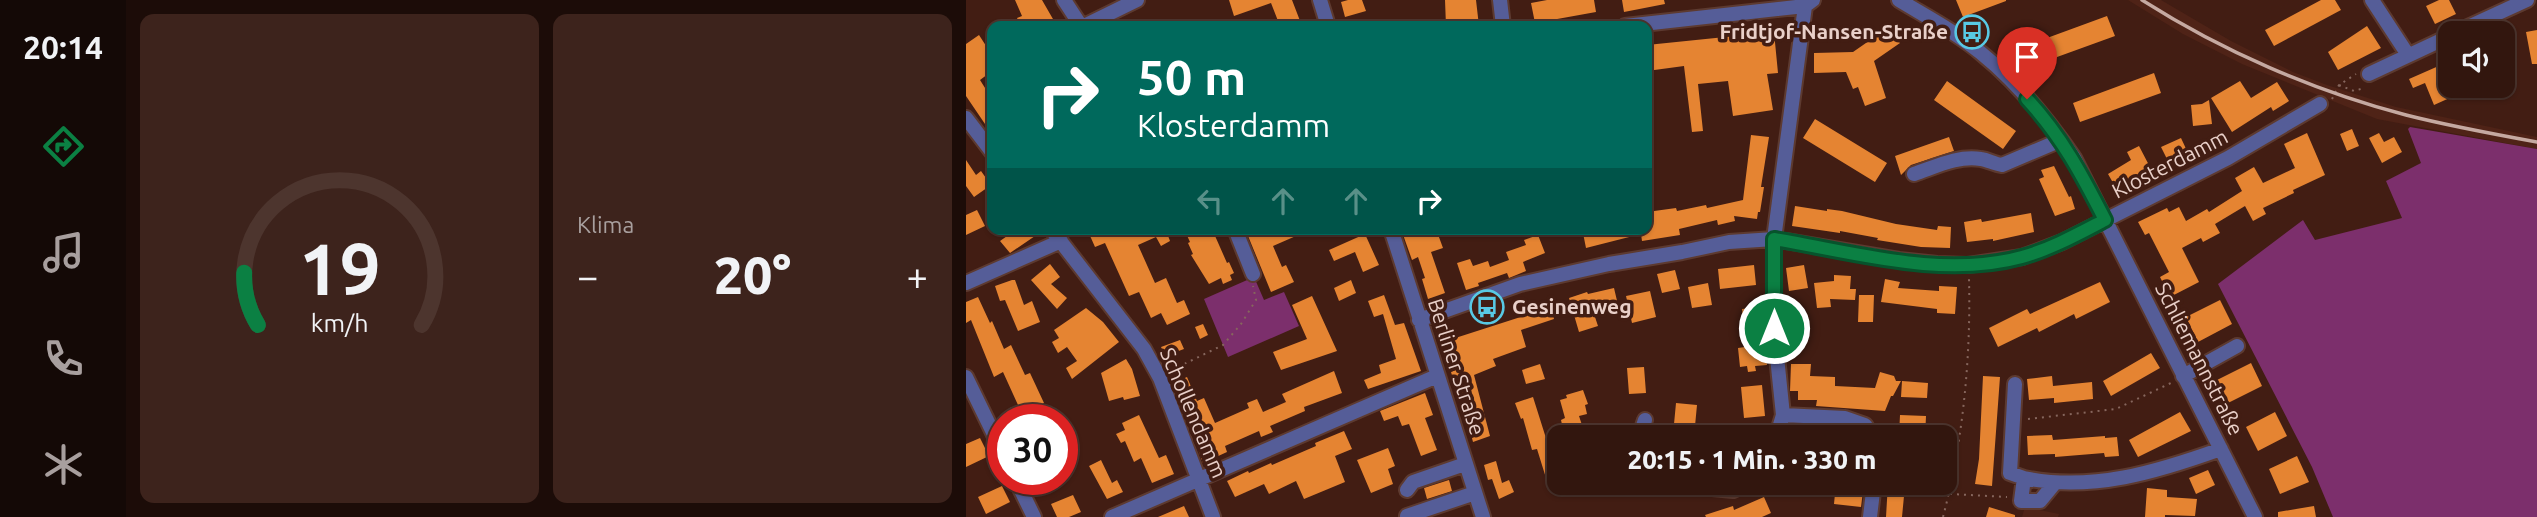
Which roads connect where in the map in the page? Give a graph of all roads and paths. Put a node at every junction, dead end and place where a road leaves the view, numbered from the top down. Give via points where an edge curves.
1 (1064, 0) edge
2 (1137, 0) edge
3 (1320, 0) edge
4 (1500, 0) edge
5 (1899, 0) edge
6 (2372, 0) edge
7 (2527, 0) edge
8 (1809, 3) edge
9 (1079, 21) edge
10 (1093, 21) edge
11 (1326, 21) edge
12 (1502, 21) edge
13 (2481, 21) edge
14 (1652, 23) edge
15 (2438, 42) edge
16 (2409, 55) junction
17 (2365, 78) junction
18 (2339, 85) junction
19 (2326, 102) joint
20 (966, 118) edge
21 (2061, 140) junction
22 (987, 145) edge
23 (1914, 174) dead end
24 (2105, 220) junction
25 (1056, 235) edge
26 (1237, 235) edge
27 (1393, 235) edge
28 (1774, 239) junction
29 (1968, 265) junction
30 (1253, 274) joint
31 (966, 283) edge
32 (1419, 320) junction
33 (2237, 346) dead end
34 (1159, 376) junction
35 (1437, 376) junction
36 (2183, 376) junction
37 (966, 377) edge
38 (2015, 384) dead end
39 (1783, 415) junction
40 (987, 420) edge
41 (1645, 420) dead end
42 (2013, 420) junction
43 (1643, 425) edge
44 (1780, 425) edge
45 (1865, 425) edge
46 (1957, 434) edge
47 (2221, 449) junction
48 (1465, 464) junction
49 (2024, 478) junction
50 (1199, 480) junction
51 (2054, 484) junction
52 (1407, 490) dead end
53 (1475, 493) junction
54 (1957, 494) edge
55 (1023, 495) edge
56 (1873, 495) edge
57 (1949, 495) edge
58 (2022, 498) junction
59 (1407, 516) edge
60 (1034, 517) edge
61 (1112, 517) edge
62 (1213, 517) edge
63 (1483, 517) edge
64 (1870, 517) edge
65 (1943, 517) edge
66 (2255, 517) edge

1 - 9 street
2 - 10 street
3 - 11 street
4 - 12 street
5 - 21 street via 1982,53
6 - 16 street
7 - 13 street
8 - 14 street
8 - 28 street
15 - 16 street
16 - 17 street
17 - 18 path
17 - 18 path via 2354,91
18 - 19 path
19 - 24 street, Klosterdamm via 2252,146
20 - 22 street
21 - 23 street via 2002,165 1961,159
21 - 24 street
24 - 29 street, Klosterdamm via 2022,257
24 - 36 street, Schliemannstraße
25 - 31 street
25 - 34 street, Schollendamm via 1144,349
26 - 30 street
27 - 32 street, Berliner Straße
28 - 29 street, Klosterdamm via 1899,260
28 - 32 street, Klosterdamm via 1729,242 1609,264 1520,285
28 - 39 street via 1774,328
29 - 46 path via 1970,337
30 - 34 path via 1256,300 1223,345
32 - 35 street, Berliner Straße
33 - 36 street
34 - 50 street, Schollendamm
35 - 48 street, Berliner Straße
35 - 50 street
36 - 42 path via 2116,409
36 - 47 street, Schliemannstraße
37 - 40 street
38 - 42 street
39 - 44 street
39 - 45 street via 1845,418
41 - 43 street
42 - 49 street via 2010,473
47 - 51 street via 2135,476
47 - 66 street, Schliemannstraße
48 - 52 street via 1413,482
48 - 53 street, Berliner Straße
49 - 51 street
49 - 58 street
50 - 61 street
50 - 62 street, Schollendamm
51 - 58 street via 2040,501
53 - 59 street
53 - 63 street, Berliner Straße
54 - 58 path
55 - 60 street
56 - 64 street
57 - 65 path

